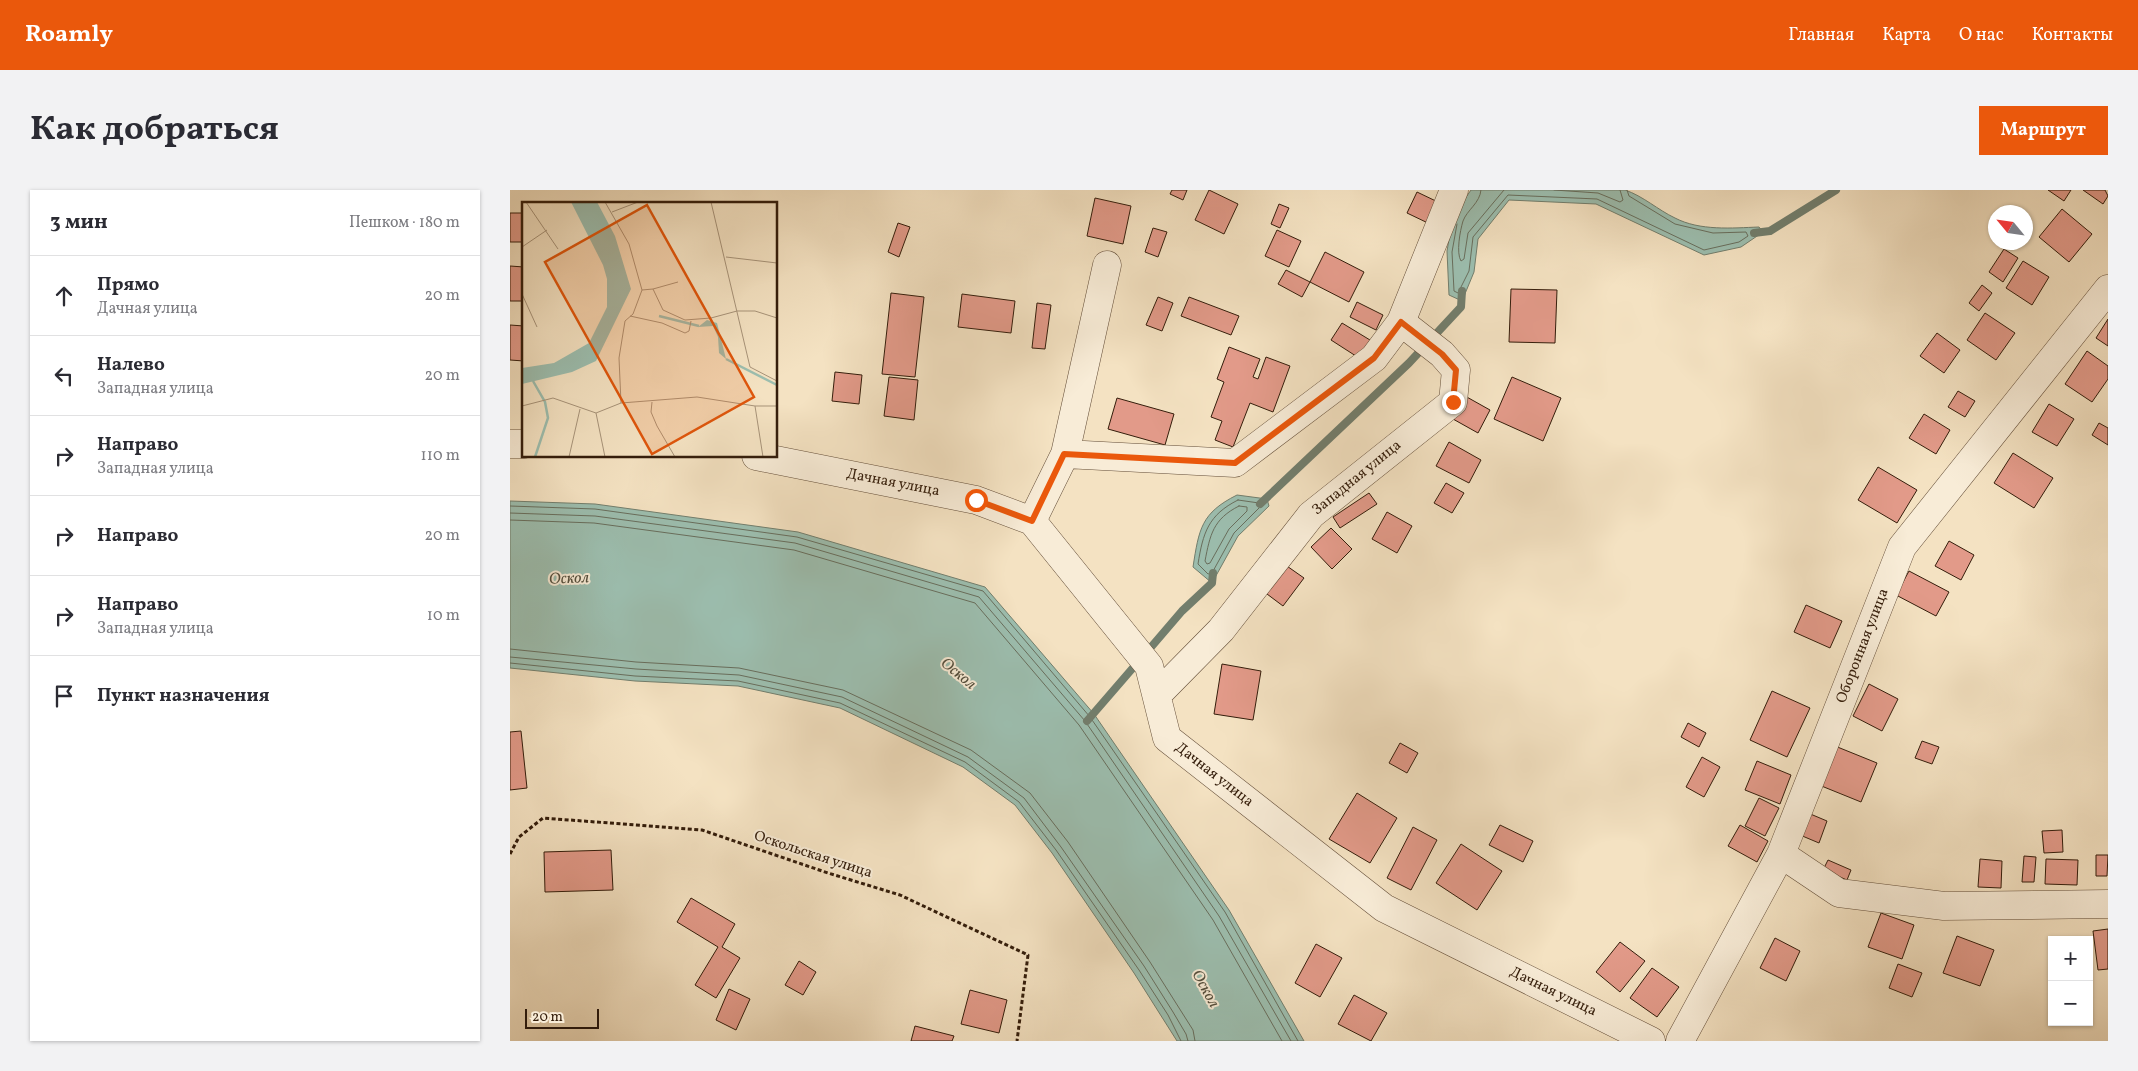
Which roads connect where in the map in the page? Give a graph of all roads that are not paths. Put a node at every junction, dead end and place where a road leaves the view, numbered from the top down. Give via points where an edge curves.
1 (1454, 190) edge
2 (1107, 265) dead end
3 (2108, 289) edge
4 (1410, 331) junction
5 (1064, 454) junction
6 (766, 458) edge
7 (1032, 521) junction
8 (1158, 694) junction
9 (1781, 854) junction
10 (2108, 904) edge
11 (1652, 1041) edge
12 (1680, 1041) edge

1 - 4 street
2 - 5 street
3 - 9 street, Оборонная улица via 1902,547
4 - 5 street via 1235,463
4 - 8 street, Западная улица via 1442,354 1456,370 1453,402 1311,515 1221,630
5 - 7 street
6 - 7 street, Дачная улица via 976,500
7 - 8 street, Дачная улица via 1141,656
8 - 11 street, Дачная улица via 1167,738 1384,908
9 - 10 street via 1838,893 1944,906
9 - 12 street, Оборонная улица

